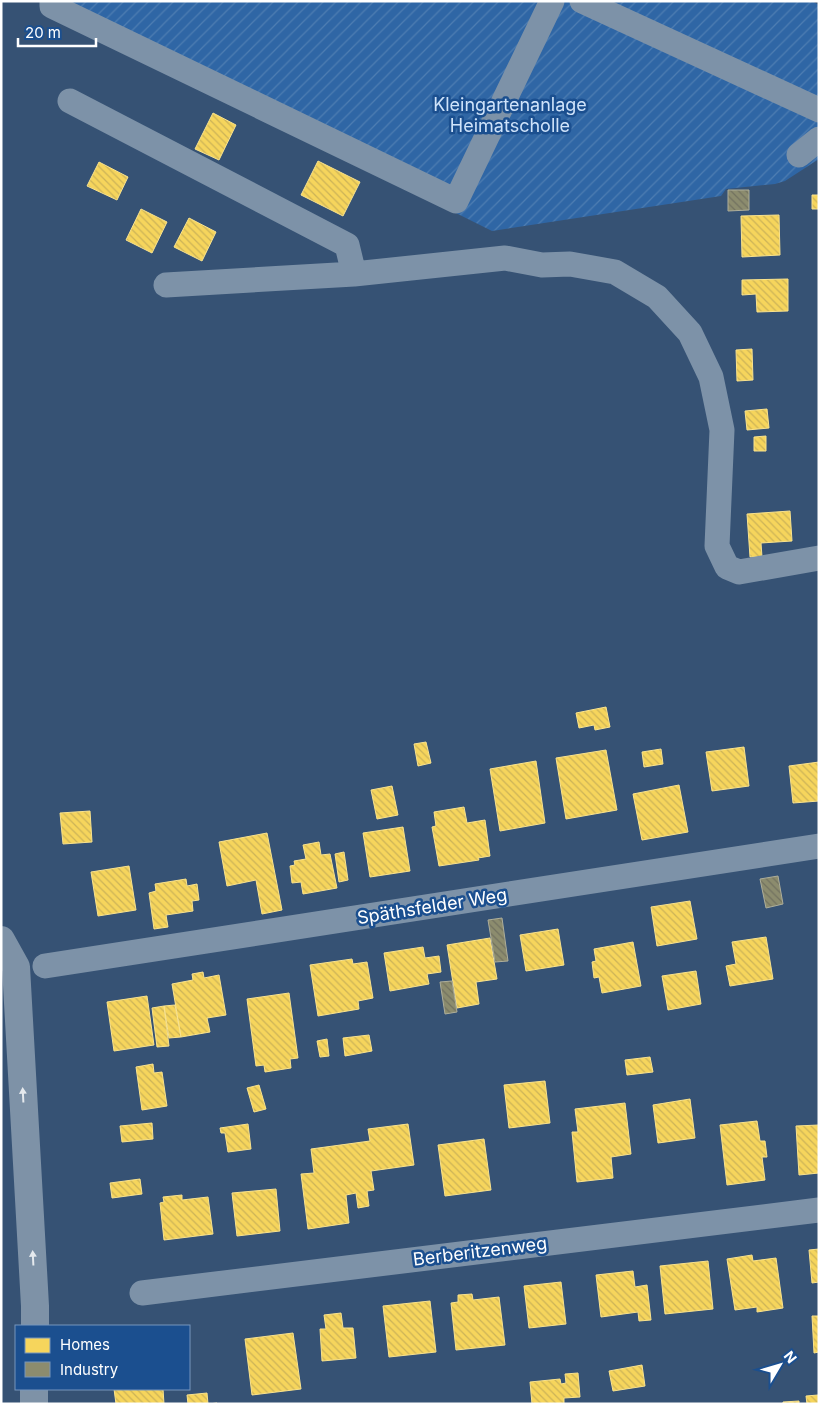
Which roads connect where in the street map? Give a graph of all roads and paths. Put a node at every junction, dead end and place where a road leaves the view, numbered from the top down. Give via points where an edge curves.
1 (52, 1) edge
2 (552, 1) edge
3 (582, 1) edge
4 (70, 100) dead end
5 (819, 110) edge
6 (819, 139) edge
7 (799, 155) dead end
8 (354, 274) junction
9 (166, 285) dead end
10 (819, 558) edge
11 (819, 846) edge
12 (1, 940) edge
13 (45, 966) dead end
14 (819, 1210) edge
15 (142, 1293) dead end
16 (35, 1325) edge
17 (34, 1390) edge
18 (34, 1404) edge

1 - 2 street via 52,6 456,201
3 - 5 street
4 - 8 street via 347,246
6 - 7 street
8 - 9 street
8 - 10 street via 505,258 542,266 570,264 614,272 657,297 690,333 711,376 722,430 717,546 727,567 739,572
11 - 13 street, Späthsfelder Weg
16 -> 12 highway via 16,968
14 - 15 street, Berberitzenweg
17 - 18 highway

